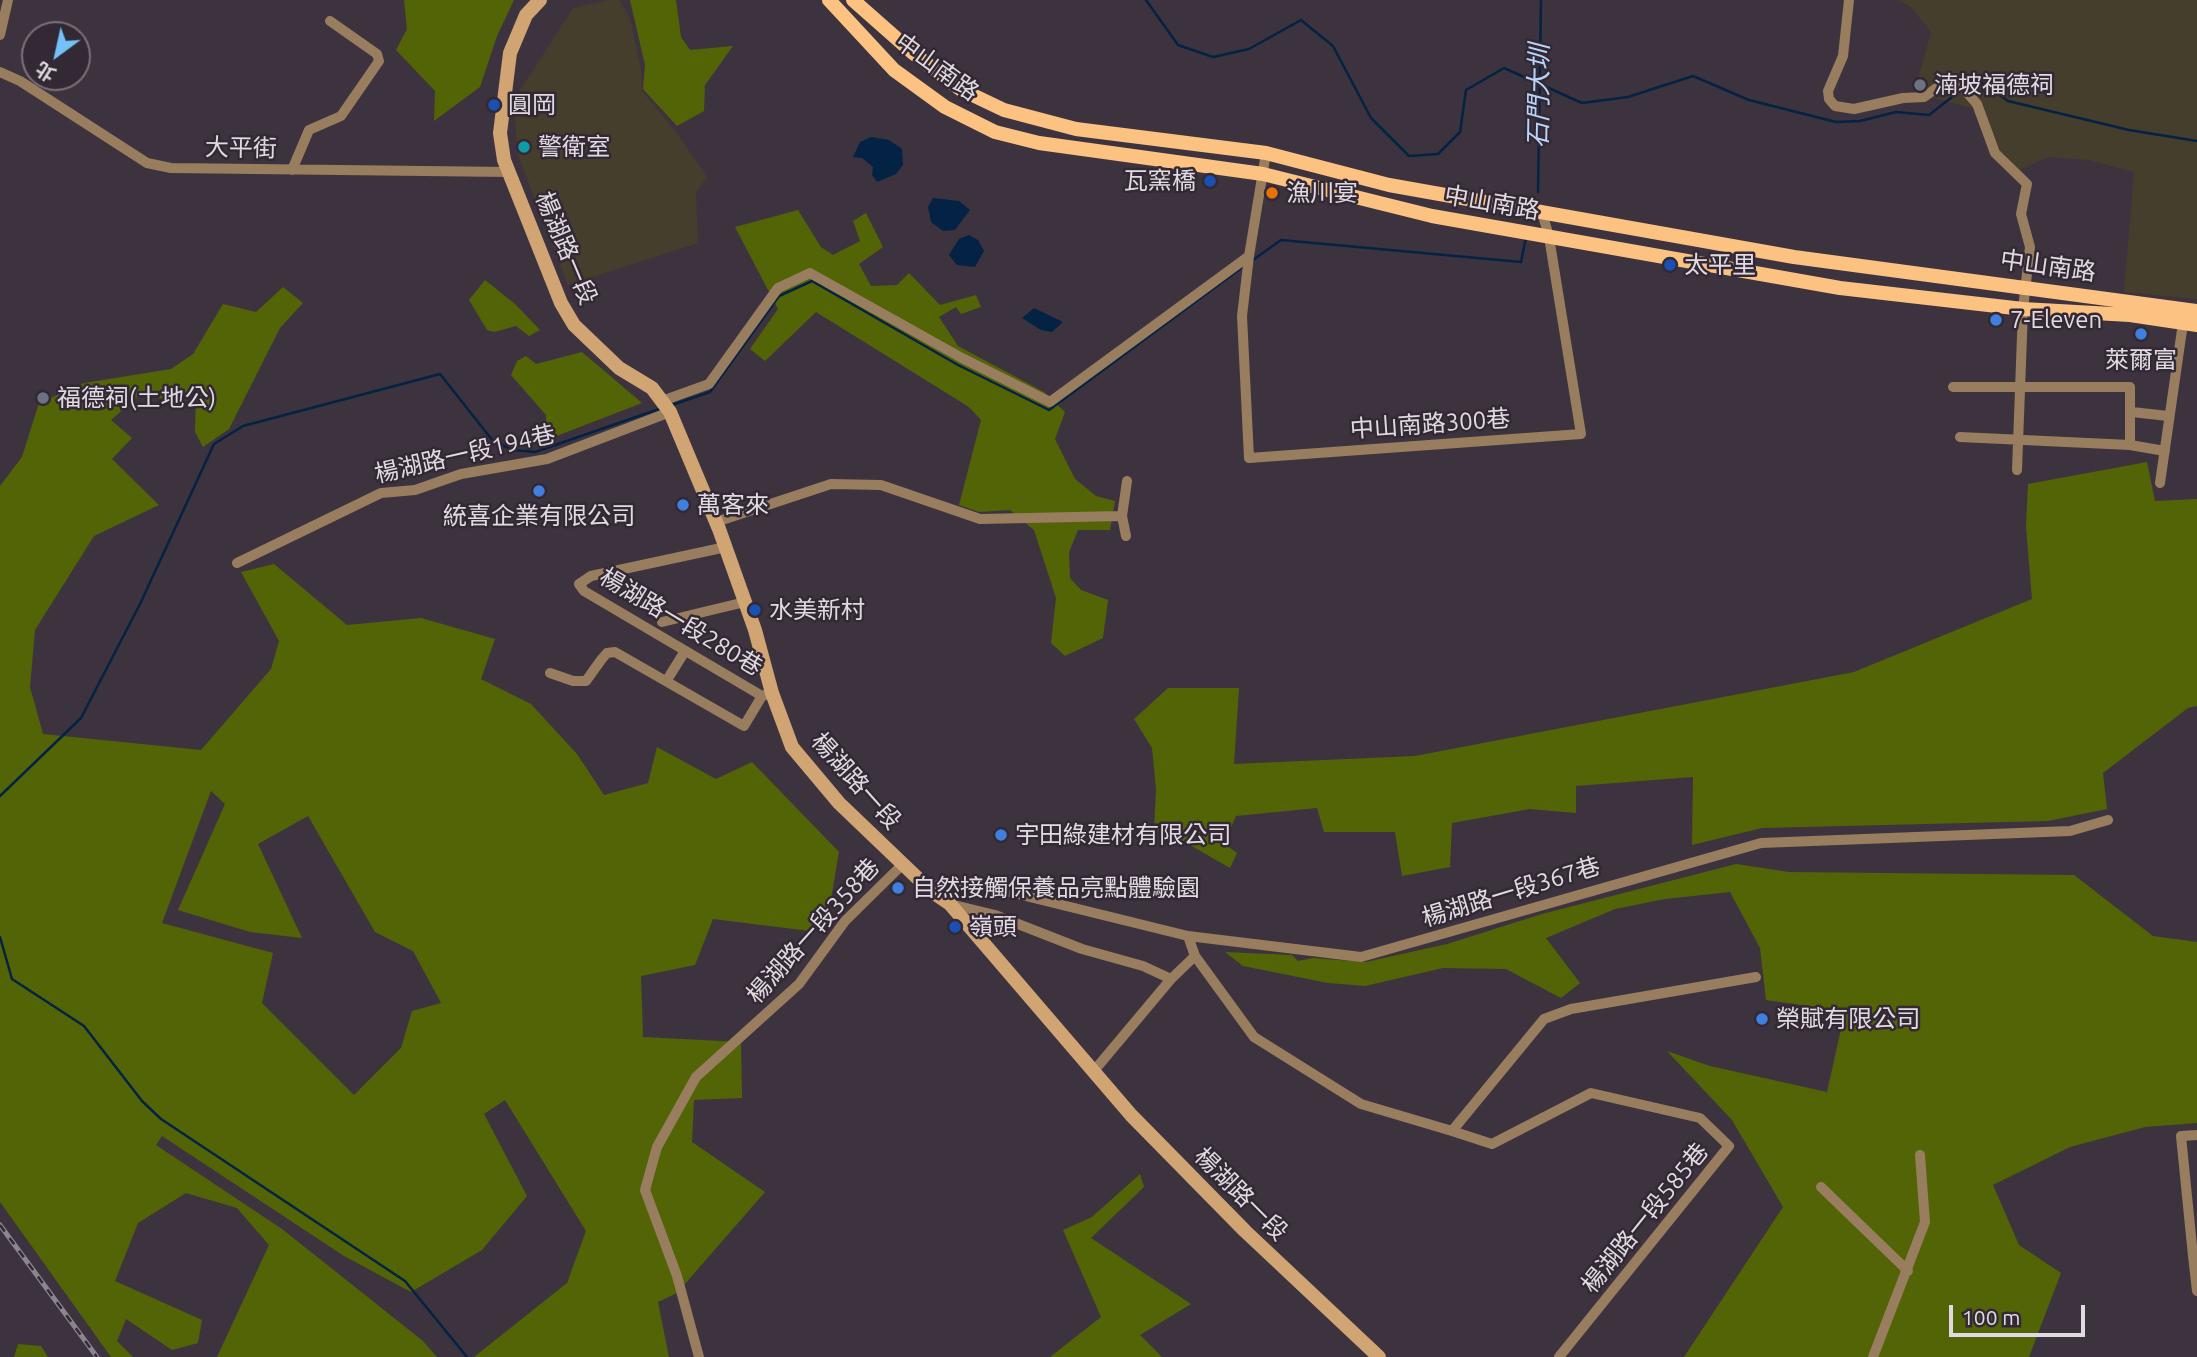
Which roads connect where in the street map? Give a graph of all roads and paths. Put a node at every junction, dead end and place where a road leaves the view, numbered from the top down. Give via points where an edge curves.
1 (8, 0) edge
2 (540, 0) edge
3 (830, 0) edge
4 (853, 0) edge
5 (1849, 0) edge
6 (330, 21) dead end
7 (0, 35) edge
8 (0, 72) edge
9 (1266, 153) junction
10 (292, 170) junction
11 (509, 172) junction
12 (1263, 174) junction
13 (1542, 212) junction
14 (1549, 237) junction
15 (1248, 261) junction
16 (2027, 286) junction
17 (2023, 309) junction
18 (2197, 311) edge
19 (2190, 324) edge
20 (2019, 386) junction
21 (1954, 387) dead end
22 (666, 406) junction
23 (2132, 412) junction
24 (2168, 416) junction
25 (1960, 437) dead end
26 (2018, 441) junction
27 (2130, 445) junction
28 (2165, 451) junction
29 (2017, 470) dead end
30 (1126, 481) dead end
31 (2160, 483) dead end
32 (1122, 516) junction
33 (716, 522) junction
34 (1126, 536) dead end
35 (726, 547) junction
36 (237, 563) dead end
37 (745, 602) junction
38 (662, 622) dead end
39 (685, 651) junction
40 (550, 673) dead end
41 (667, 680) junction
42 (767, 695) junction
43 (2108, 820) dead end
44 (903, 864) junction
45 (931, 891) junction
46 (950, 904) junction
47 (1188, 936) junction
48 (1195, 956) junction
49 (1756, 977) dead end
50 (1171, 979) junction
51 (1093, 1072) junction
52 (1452, 1130) junction
53 (2197, 1135) edge
54 (1920, 1155) dead end
55 (1821, 1187) dead end
56 (2195, 1256) edge
57 (1908, 1271) junction
58 (2197, 1292) edge
59 (699, 1357) edge
60 (1379, 1357) edge
61 (1559, 1357) edge
62 (1873, 1357) edge

1 - 7 street
2 - 11 street, 楊湖路一段 via 518,32 503,88 500,133
3 - 12 main road, 中山南路 via 894,70 945,107 995,132 1039,143
4 - 9 main road, 中山南路 via 960,89 1004,110 1076,129
5 - 16 street via 1843,56 1829,99 1835,106 1854,109 1924,97 1955,79 1977,104 1995,153 2027,184 2021,214 2030,247
6 - 10 street via 377,54 379,61 341,116 309,130
8 - 10 street, 大平街 via 147,163 171,168
9 - 12 street
9 - 13 main road, 中山南路 via 1389,185
10 - 11 street, 大平街
11 - 22 street, 楊湖路一段 via 574,325 619,368 652,388
12 - 14 main road, 中山南路 via 1432,216
12 - 15 street
13 - 14 street, 中山南路300巷
13 - 16 main road, 中山南路 via 1794,257
14 - 15 street, 中山南路300巷 via 1581,434 1249,458 1242,316
14 - 17 main road, 中山南路 via 1840,288
15 - 22 street, 楊湖路一段194巷 via 1050,402 810,273 778,288 709,384
16 - 17 street
16 - 18 main road, 中山南路
17 - 19 main road, 中山南路 via 2130,315
17 - 20 street
19 - 24 street
20 - 21 street
20 - 23 street via 2130,387
20 - 26 street
22 - 33 street, 楊湖路一段
22 - 36 street, 楊湖路一段194巷 via 547,458 461,474 415,490 381,493
23 - 24 street
23 - 27 street
24 - 28 street
25 - 26 street
26 - 27 street
26 - 29 street
27 - 28 street
28 - 31 street
30 - 32 street
32 - 33 street via 980,519 881,485 831,484
32 - 34 street
33 - 35 street, 楊湖路一段
35 - 37 street, 楊湖路一段
35 - 39 street, 楊湖路一段280巷 via 591,576 579,584
37 - 38 street
37 - 42 street, 楊湖路一段
39 - 41 street
39 - 42 street, 楊湖路一段280巷
40 - 41 street, 楊湖路一段280巷 via 586,681 607,653 615,652
41 - 42 street, 楊湖路一段280巷 via 744,726
42 - 44 street, 楊湖路一段 via 804,764
43 - 47 street, 楊湖路一段367巷 via 2070,831 1761,843 1361,957
44 - 45 street, 楊湖路一段
44 - 59 street, 楊湖路一段358巷 via 845,921 799,984 696,1077 657,1147 645,1190 677,1276
45 - 46 street, 楊湖路一段
45 - 47 street, 楊湖路一段367巷 via 942,882 981,885
46 - 50 street via 995,915
46 - 51 street, 楊湖路一段
47 - 48 street
48 - 50 street
48 - 52 street via 1255,1037 1361,1104
49 - 52 street via 1571,1009 1544,1019
50 - 51 street
51 - 60 street, 楊湖路一段 via 1245,1231
52 - 61 street, 楊湖路一段585巷 via 1492,1144 1591,1093 1700,1118 1729,1146
53 - 56 street via 2180,1136
54 - 57 street via 1926,1222
55 - 57 street
56 - 58 street
57 - 62 street

